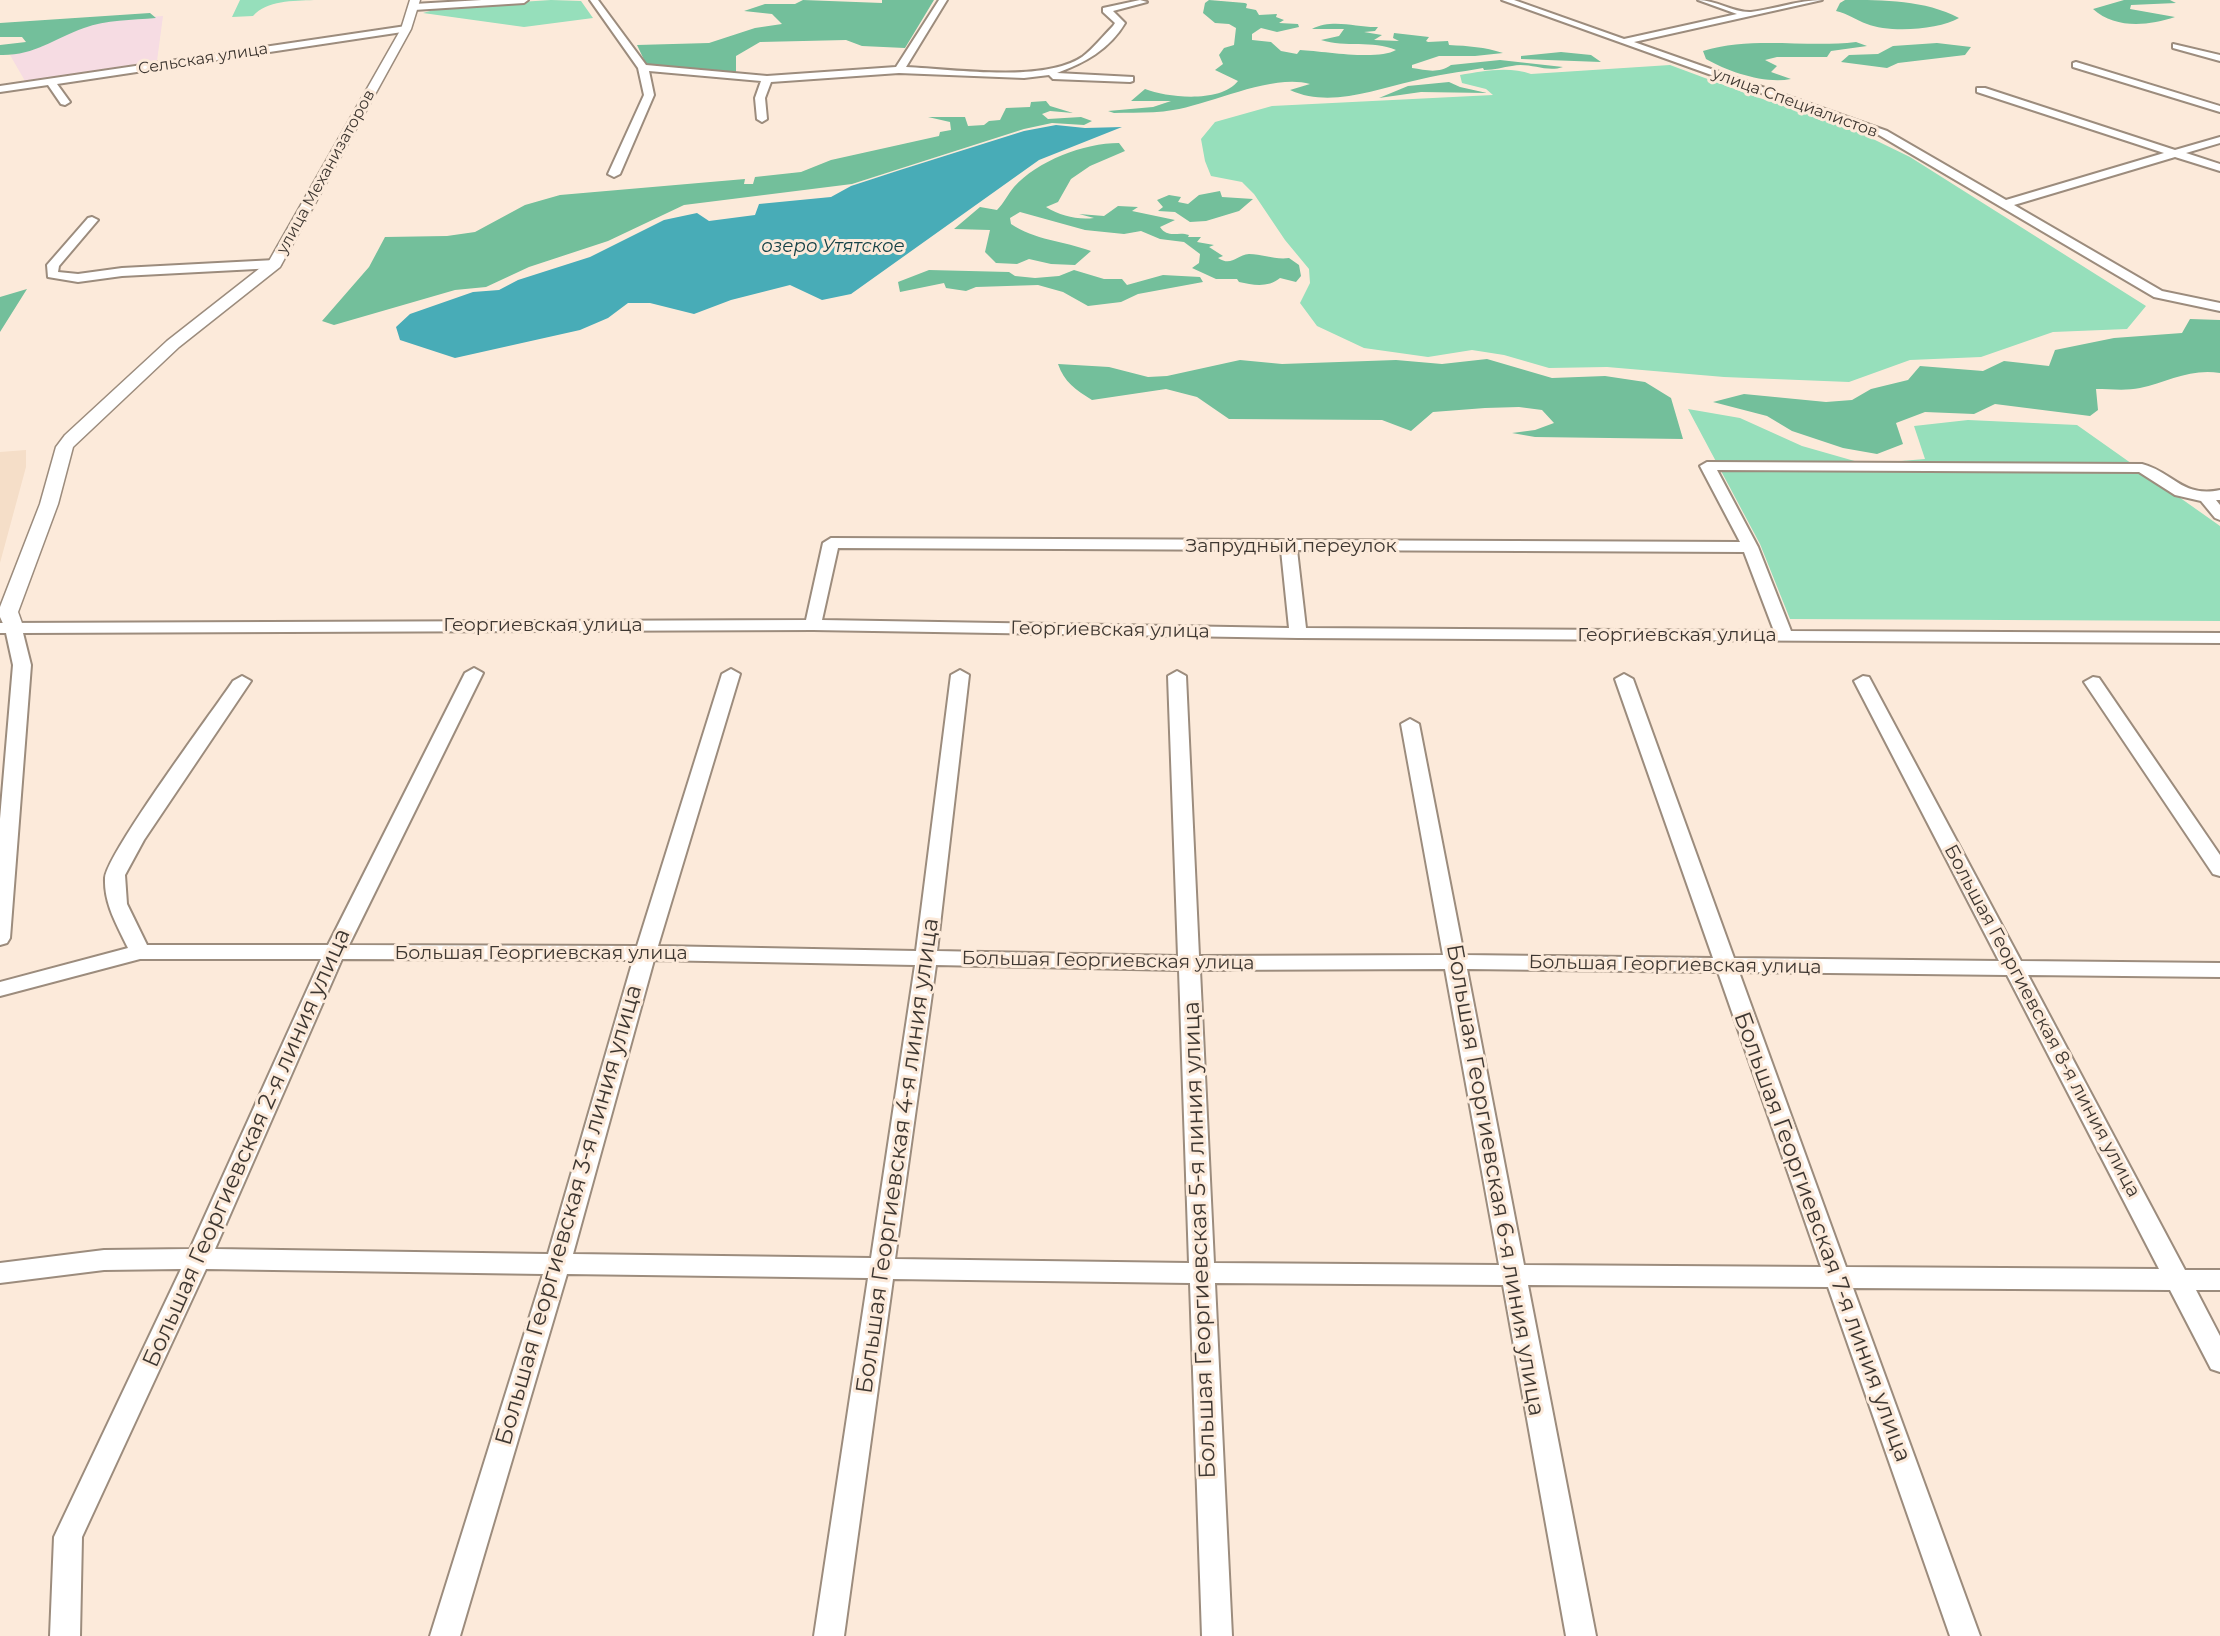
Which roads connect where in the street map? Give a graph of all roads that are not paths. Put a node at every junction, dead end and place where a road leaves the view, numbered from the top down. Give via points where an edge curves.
1 (524, 0) edge
2 (594, 0) edge
3 (943, 0) edge
4 (1506, 0) edge
5 (1702, 0) edge
6 (1818, 0) edge
7 (1143, 2) dead end
8 (414, 3) edge
9 (1748, 15) junction
10 (406, 29) junction
11 (1625, 42) junction
12 (2176, 46) dead end
13 (2220, 58) edge
14 (2076, 65) dead end
15 (643, 68) junction
16 (900, 71) junction
17 (1024, 75) junction
18 (767, 79) junction
19 (1130, 79) dead end
20 (51, 82) junction
21 (0, 89) edge
22 (1981, 90) dead end
23 (65, 102) dead end
24 (2220, 109) edge
25 (762, 119) dead end
26 (2220, 140) edge
27 (2175, 153) junction
28 (2220, 168) edge
29 (614, 174) dead end
30 (2005, 204) junction
31 (92, 220) dead end
32 (275, 264) junction
33 (2220, 307) edge
34 (2213, 496) edge
35 (2220, 515) edge
36 (1289, 546) junction
37 (1750, 547) junction
38 (813, 625) junction
39 (6, 627) edge
40 (1298, 633) junction
41 (1785, 635) junction
42 (2220, 639) edge
43 (474, 673) dead end
44 (731, 674) dead end
45 (960, 675) dead end
46 (1177, 676) dead end
47 (1624, 679) dead end
48 (242, 681) dead end
49 (1863, 681) dead end
50 (2093, 682) dead end
51 (1410, 724) dead end
52 (2220, 870) edge
53 (0, 938) edge
54 (140, 952) junction
55 (335, 952) junction
56 (645, 953) junction
57 (926, 958) junction
58 (1455, 962) junction
59 (1189, 963) junction
60 (1725, 966) junction
61 (2012, 967) junction
62 (2220, 970) edge
63 (0, 989) edge
64 (198, 1259) junction
65 (558, 1264) junction
66 (883, 1268) junction
67 (0, 1273) edge
68 (1201, 1273) junction
69 (1512, 1273) junction
70 (1839, 1279) junction
71 (2178, 1280) junction
72 (2220, 1280) edge
73 (2220, 1361) edge
74 (65, 1636) edge
75 (445, 1636) edge
76 (829, 1636) edge
77 (1217, 1636) edge
78 (1581, 1636) edge
79 (1965, 1636) edge

1 - 8 street
2 - 15 street
3 - 16 street
4 - 11 street, улица Специалистов
5 - 9 street
6 - 9 street
7 - 17 street via 1106,10 1120,23 1085,59 1052,72
8 - 10 street, улица Механизаторов
9 - 11 street
10 - 20 street, Сельская улица
10 - 32 street, улица Механизаторов
11 - 30 street, улица Специалистов via 1882,133
12 - 13 street
14 - 24 street
15 - 18 street
15 - 29 street via 649,99
16 - 17 street
16 - 18 street
17 - 19 street
18 - 25 street via 760,98
20 - 21 street, Сельская улица
20 - 23 street
22 - 27 street
26 - 27 street
27 - 28 street
27 - 30 street
30 - 33 street, улица Специалистов via 2158,295
31 - 32 street via 52,265 52,274 77,278
32 - 39 street, улица Механизаторов via 173,344 65,447
34 - 35 street
34 - 37 street via 2180,492 2142,468 1707,466
36 - 37 street, Запрудный переулок
36 - 38 street, Запрудный переулок via 831,543
36 - 40 street
37 - 41 street
38 - 39 street, Георгиевская улица
38 - 40 street, Георгиевская улица
39 - 53 street via 22,665
40 - 41 street, Георгиевская улица
41 - 42 street, Георгиевская улица
43 - 55 street, Большая Георгиевская 2-я линия улица
44 - 56 street, Большая Георгиевская 3-я линия улица
45 - 57 street, Большая Георгиевская 4-я линия улица
46 - 59 street, Большая Георгиевская 5-я линия улица
47 - 60 street, Большая Георгиевская 7-я линия улица
48 - 54 street via 115,875 117,904
49 - 61 street, Большая Георгиевская 8-я линия улица
50 - 52 street
51 - 58 street, Большая Георгиевская 6-я линия улица
54 - 55 street, Большая Георгиевская улица
54 - 63 street, Большая Георгиевская улица
55 - 56 street, Большая Георгиевская улица
55 - 64 street, Большая Георгиевская 2-я линия улица
56 - 57 street, Большая Георгиевская улица
56 - 65 street, Большая Георгиевская 3-я линия улица
57 - 59 street, Большая Георгиевская улица
57 - 66 street, Большая Георгиевская 4-я линия улица
58 - 59 street, Большая Георгиевская улица
58 - 60 street, Большая Георгиевская улица
58 - 69 street, Большая Георгиевская 6-я линия улица
59 - 68 street, Большая Георгиевская 5-я линия улица
60 - 61 street, Большая Георгиевская улица
60 - 70 street, Большая Георгиевская 7-я линия улица
61 - 62 street, Большая Георгиевская улица
61 - 71 street, Большая Георгиевская 8-я линия улица
64 - 65 street
64 - 67 street via 104,1260
64 - 74 street, Большая Георгиевская 2-я линия улица via 68,1537
65 - 66 street
65 - 75 street, Большая Георгиевская 3-я линия улица
66 - 68 street
66 - 76 street, Большая Георгиевская 4-я линия улица
68 - 69 street
68 - 77 street, Большая Георгиевская 5-я линия улица
69 - 70 street
69 - 78 street, Большая Георгиевская 6-я линия улица
70 - 71 street
70 - 79 street, Большая Георгиевская 7-я линия улица
71 - 72 street
71 - 73 street, Большая Георгиевская 8-я линия улица

